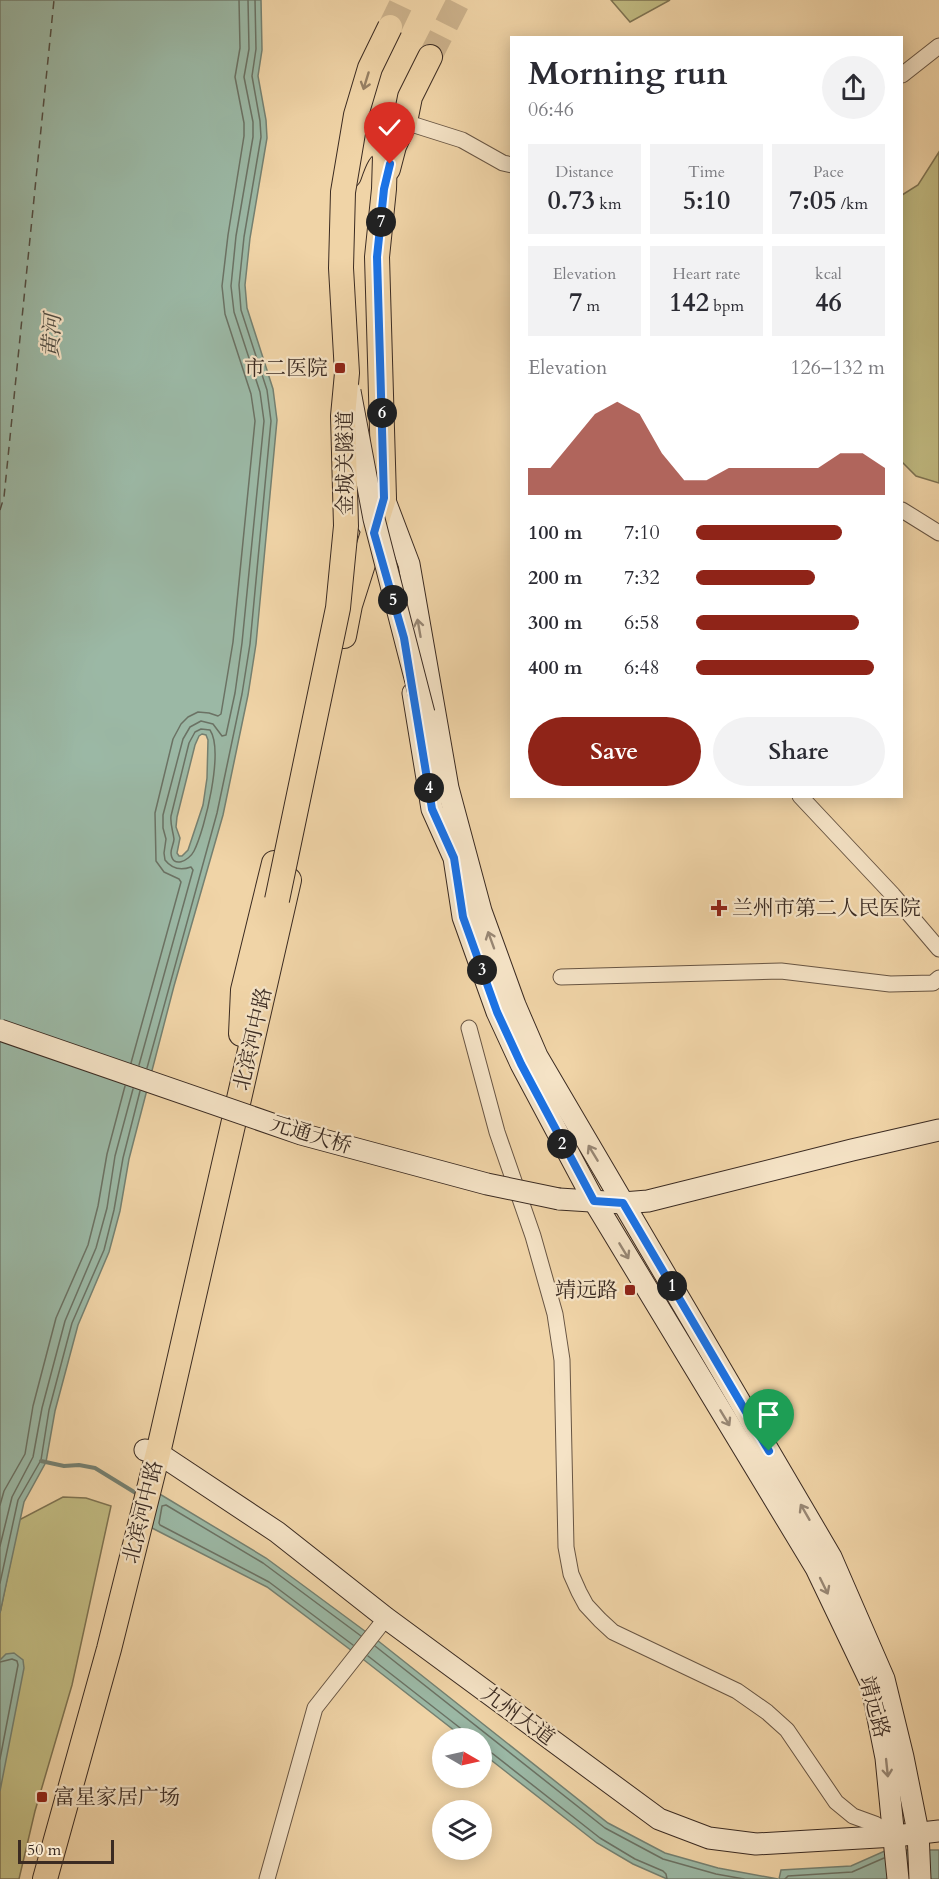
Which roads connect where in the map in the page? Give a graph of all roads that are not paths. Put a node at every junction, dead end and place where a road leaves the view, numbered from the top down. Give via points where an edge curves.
1 (390, 27) tunnel mouth
2 (939, 46) edge
3 (430, 57) tunnel mouth
4 (903, 74) edge
5 (405, 122) junction
6 (510, 165) edge
7 (384, 189) junction
8 (347, 373) junction
9 (348, 483) junction
10 (384, 498) junction
11 (903, 511) edge
12 (374, 533) junction
13 (939, 533) edge
14 (802, 798) edge
15 (454, 858) junction
16 (939, 949) edge
17 (561, 977) dead end
18 (939, 978) edge
19 (469, 1028) dead end
20 (0, 1030) edge
21 (241, 1034) junction
22 (939, 1130) edge
23 (594, 1201) junction
24 (623, 1203) junction
25 (152, 1451) junction
26 (136, 1512) junction
27 (382, 1623) junction
28 (939, 1818) edge
29 (939, 1831) edge
30 (917, 1832) junction
31 (895, 1834) junction
32 (32, 1879) edge
33 (45, 1879) edge
34 (267, 1879) edge
35 (898, 1879) edge
36 (920, 1879) edge

1 -> 8 main road, 金城关隧道, bridge via 370,68 356,115 343,192 341,267
2 - 4 street
3 - 5 main road via 410,97
5 - 6 street via 462,140
5 - 7 main road via 394,146
7 - 9 main road via 385,156 376,140 364,146 353,164 335,219 347,383
7 - 10 main road, 北滨河中路 via 377,257
8 - 15 main road, bridge via 374,519 424,713
8 - 21 main road, 金城关隧道, bridge via 343,416 346,526 338,609 277,900
9 - 10 main road
9 - 12 main road, 靖远路
9 - 21 main road via 336,606 243,990
10 - 12 main road, 北滨河中路
24 -> 10 main road, 靖远路 via 537,1056 481,911 448,788 409,564
11 - 13 street
12 - 15 main road, 靖远路 via 404,638 432,809
12 - 25 main road, 北滨河中路 via 350,605 259,1014
14 - 16 street
15 - 23 main road, 靖远路 via 463,917 497,1012
17 - 18 street via 781,971 890,984 933,983
19 - 31 street via 497,1132 555,1314 562,1360 566,1548 571,1574 586,1605 613,1632 737,1691 767,1712 787,1730 836,1802 853,1816
20 - 23 main road, 元通大桥, bridge via 301,1134 487,1184 559,1199
21 - 25 main road, 北滨河中路 via 206,1180
22 - 24 main road, 元通大桥 via 648,1201
23 - 24 main road, 元通大桥
23 -> 31 main road, 靖远路 via 816,1568 871,1683 886,1758
30 -> 24 main road, 靖远路 via 884,1679 831,1557
25 - 26 main road, 北滨河中路
25 - 27 main road, 九州大道 via 277,1533
26 - 32 main road, 北滨河中路
26 - 33 main road, 北滨河中路 via 109,1649
27 - 31 main road, 九州大道 via 659,1819 709,1838 756,1844
27 - 34 street via 315,1708
28 - 30 main road
29 - 30 main road, 九州大道
30 - 31 main road, 九州大道
30 - 36 main road, 靖远路
31 - 35 main road, 靖远路

